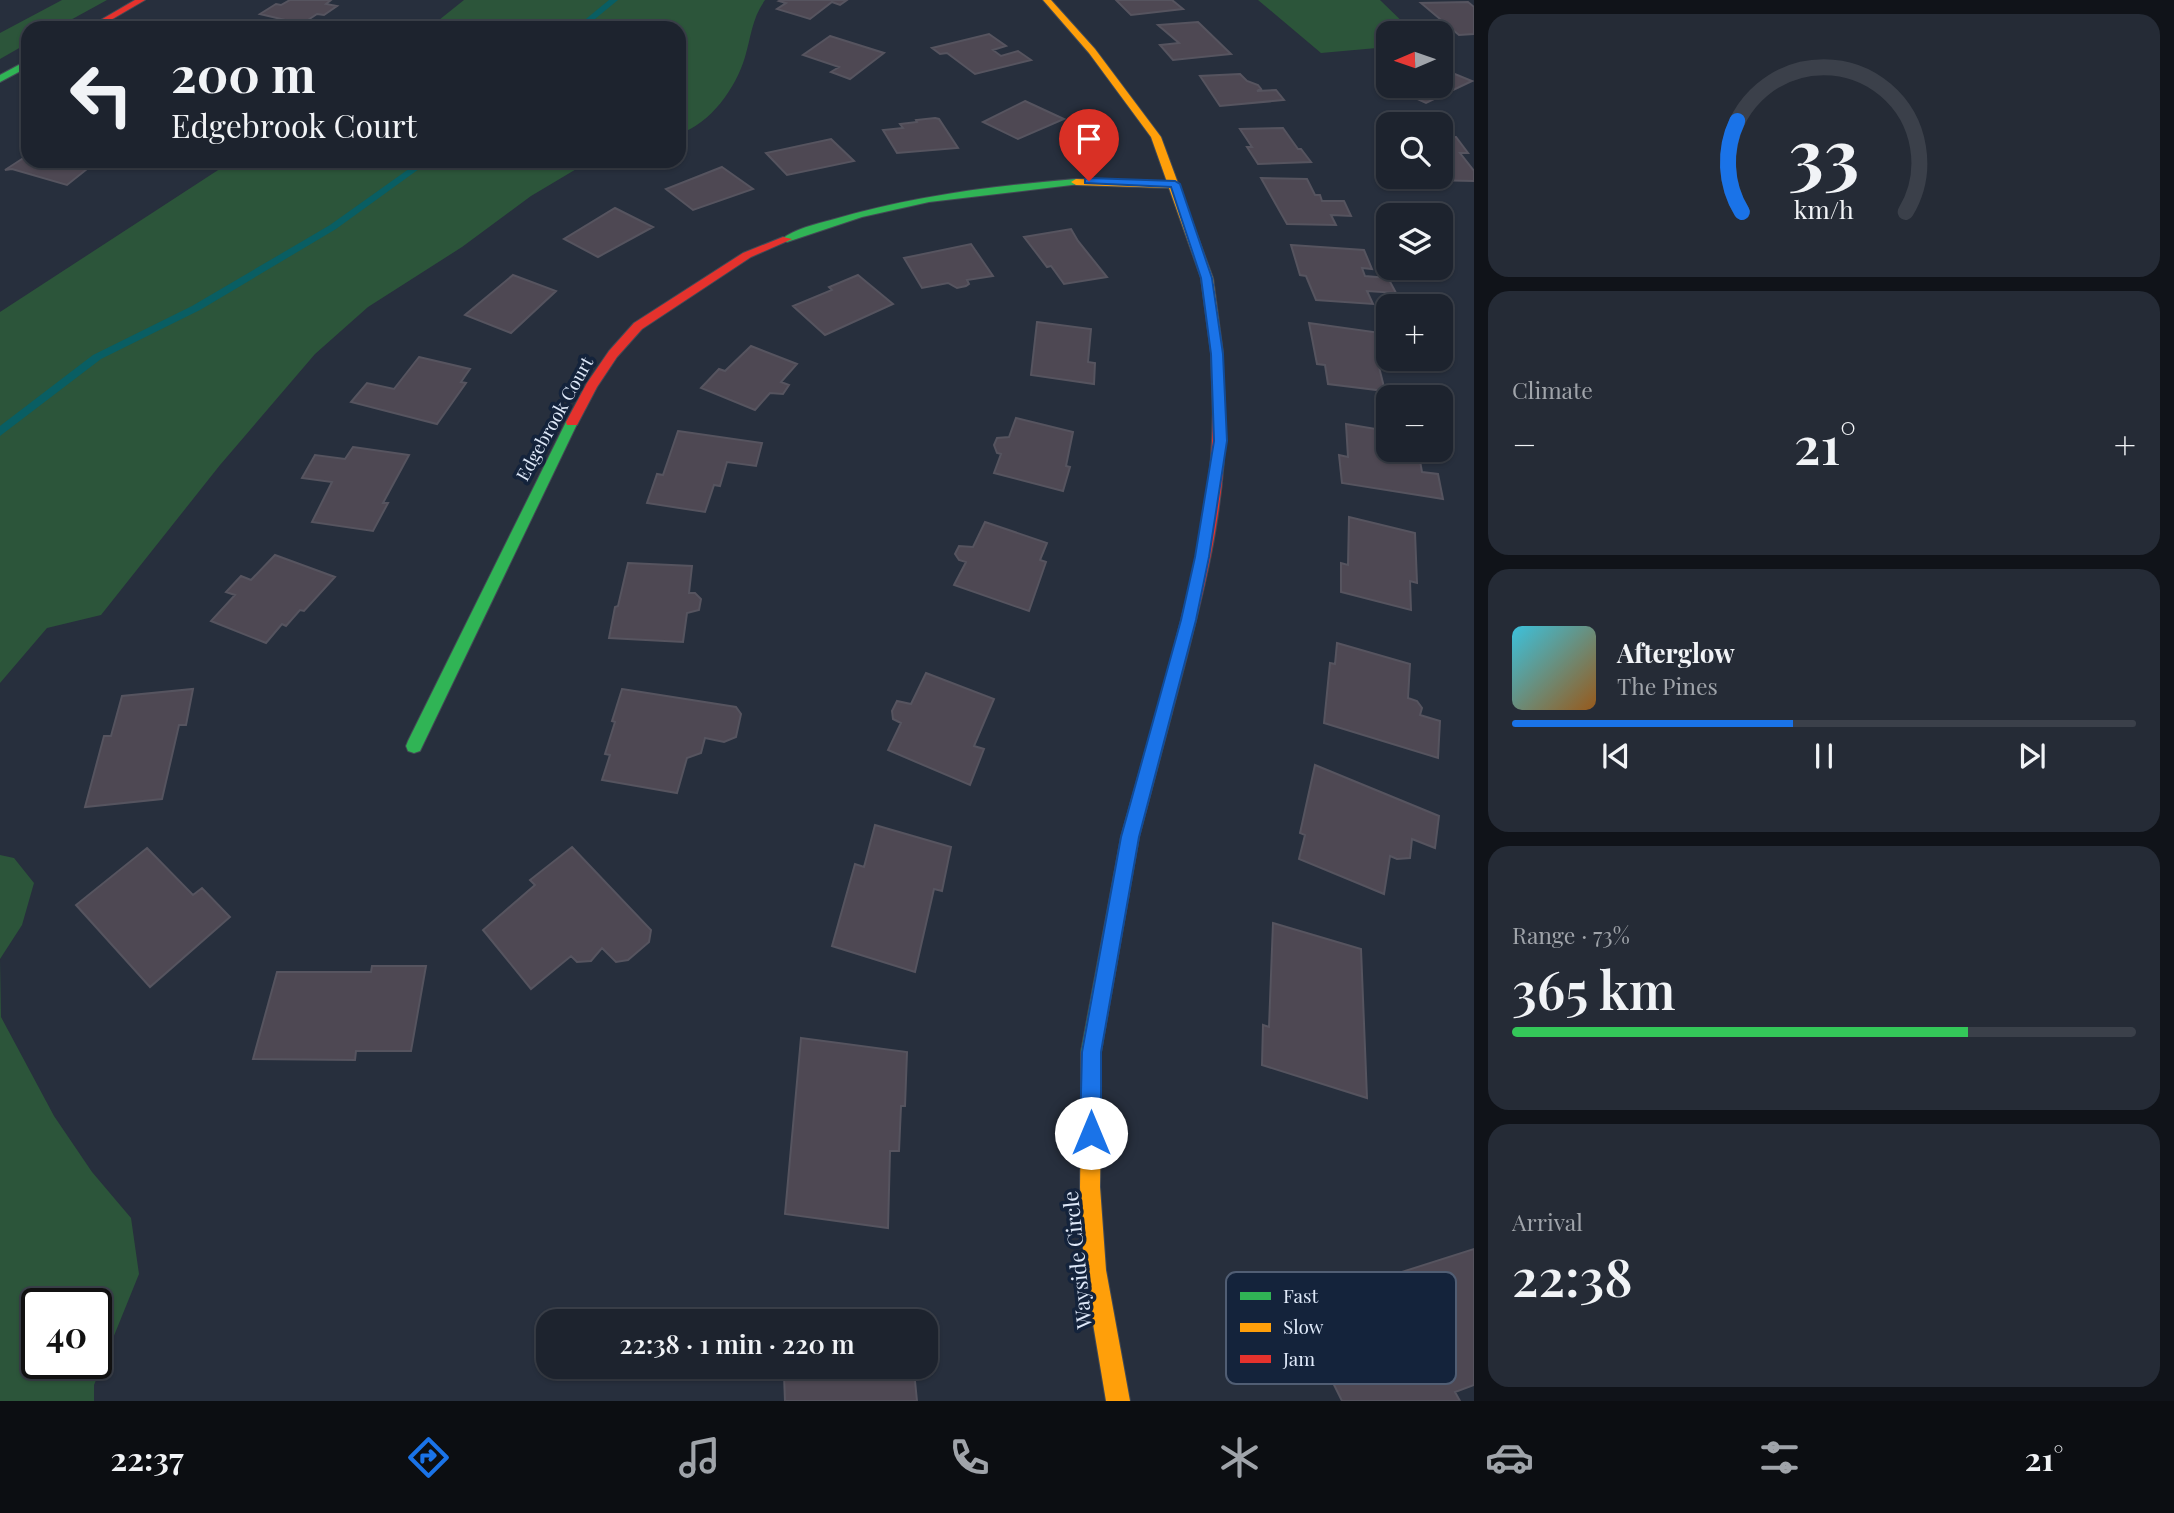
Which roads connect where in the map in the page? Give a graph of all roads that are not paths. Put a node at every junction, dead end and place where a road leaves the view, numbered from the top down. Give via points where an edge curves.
1 (141, 0) edge
2 (1047, 0) edge
3 (104, 21) edge
4 (21, 67) edge
5 (0, 79) edge
6 (1175, 184) junction
7 (414, 746) dead end
8 (1118, 1401) edge

1 - 3 street
2 - 6 street, Wayside Circle via 1156,137
4 - 5 street
6 - 7 street, Edgebrook Court via 1089,181 1007,188 867,211 747,256 638,326 591,386
6 - 8 street, Wayside Circle via 1207,278 1217,354 1220,441 1189,620 1130,837 1091,1052 1095,1270

